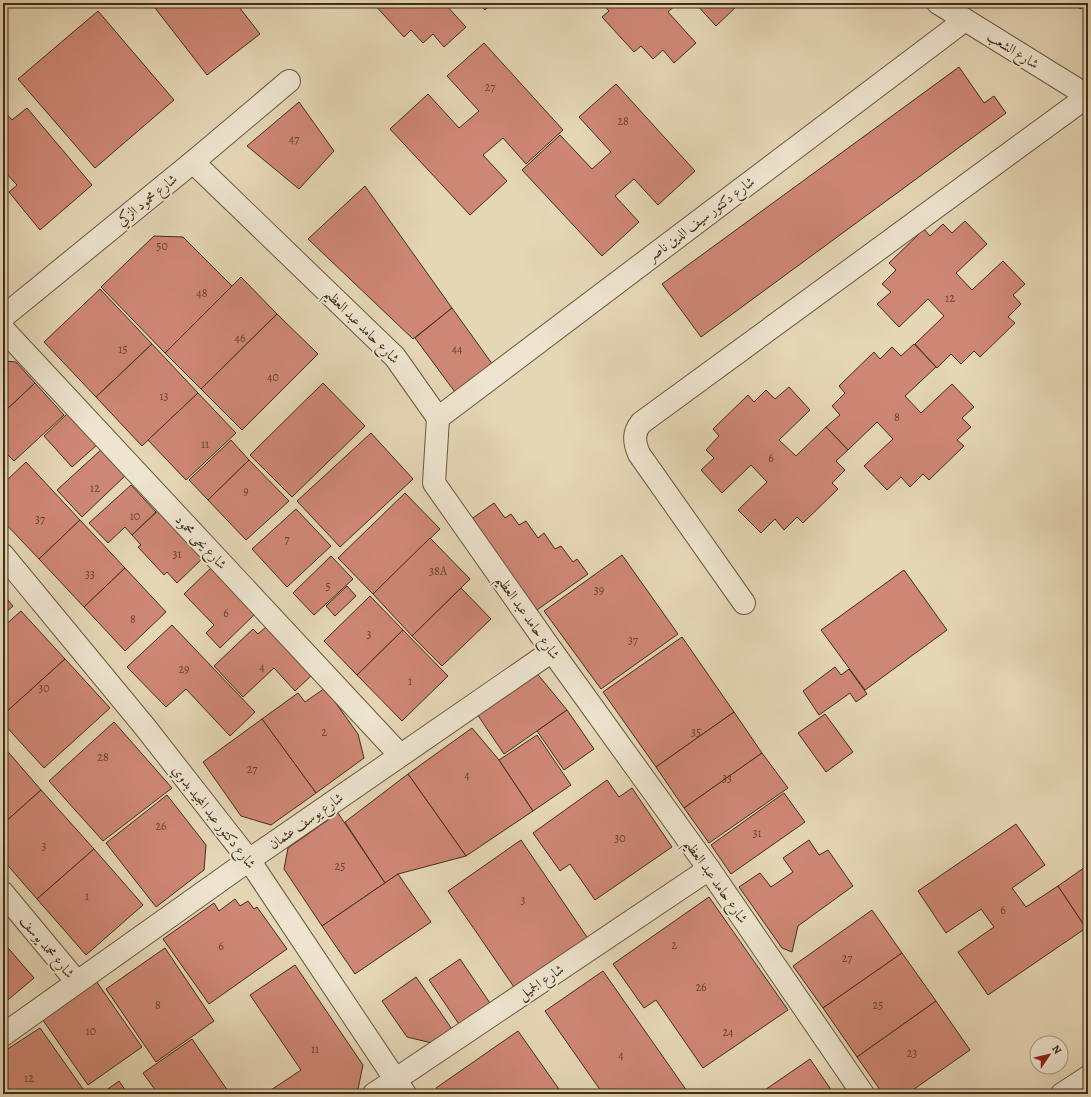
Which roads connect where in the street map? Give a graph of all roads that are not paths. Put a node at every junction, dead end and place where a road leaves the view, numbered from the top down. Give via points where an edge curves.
1 (938, 3) edge
2 (965, 20) junction
3 (289, 81) dead end
4 (1088, 96) edge
5 (193, 162) junction
6 (3, 317) edge
7 (3, 329) edge
8 (438, 418) junction
9 (3, 555) edge
10 (744, 603) dead end
11 (552, 651) junction
12 (400, 755) junction
13 (249, 860) junction
14 (709, 869) junction
15 (3, 894) edge
16 (76, 982) junction
17 (3, 1035) edge
18 (1088, 1077) edge
19 (400, 1087) edge
20 (374, 1094) edge
21 (863, 1094) edge
22 (1062, 1094) edge

1 - 2 street, شارع الشعب
2 - 4 street, شارع الشعب
2 - 8 street, شارع دكتور سيف الدين ناصر
3 - 5 street, شارع محمود الزكي
4 - 10 street via 654,413 636,429 634,438 639,454
5 - 6 street, شارع محمود الزكي
5 - 8 street, شارع حامد عبد العظيم via 394,357
7 - 12 street, شارع يحى محمود
8 - 11 street, شارع حامد عبد العظيم via 434,483
9 - 13 street, شارع دكتور عبد المجيد بدوي via 145,727
11 - 12 street, شارع يوسف عثمان
11 - 14 street, شارع حامد عبد العظيم
12 - 13 street, شارع يوسف عثمان
13 - 16 street, شارع يوسف عثمان
13 - 19 street, شارع دكتور عبد المجيد بدوي
14 - 19 street, شارع الجميل
14 - 21 street, شارع حامد عبد العظيم
15 - 16 street, شارع محمد يوسف
16 - 17 street, شارع يوسف عثمان
18 - 22 street
19 - 20 street, شارع الجميل

